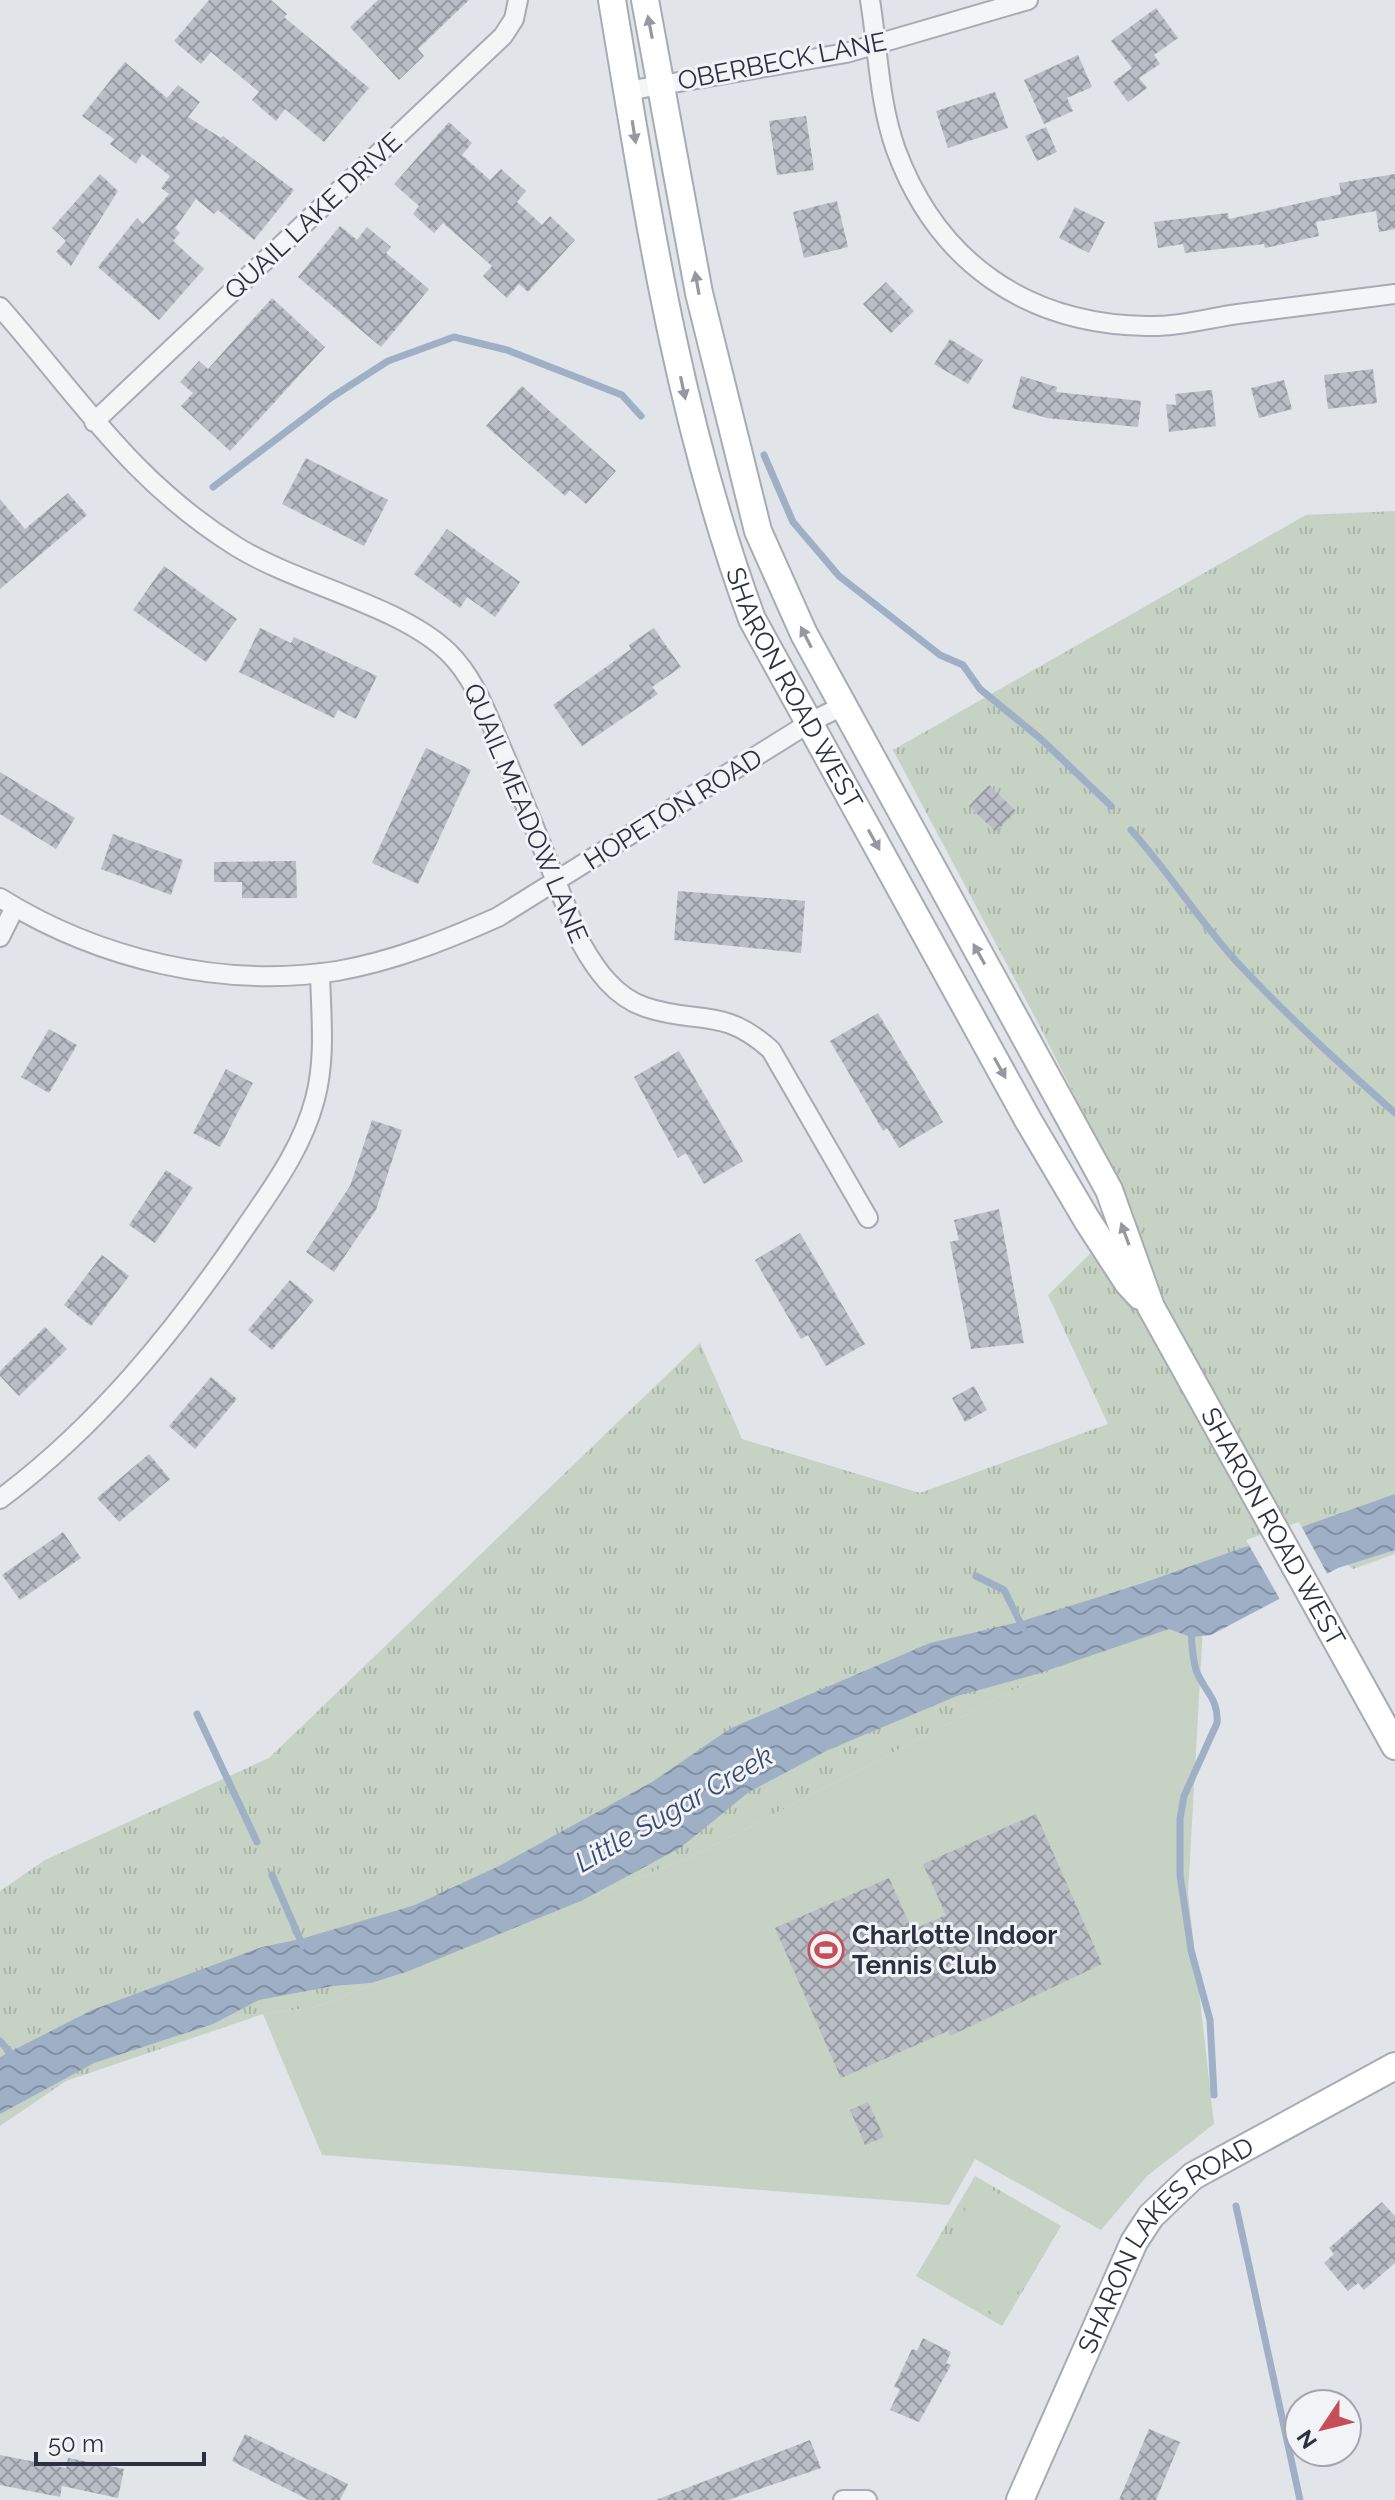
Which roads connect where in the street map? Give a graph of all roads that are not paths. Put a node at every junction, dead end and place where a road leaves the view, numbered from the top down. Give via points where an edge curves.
1 (518, 0) edge
2 (612, 0) edge
3 (645, 0) edge
4 (870, 0) edge
5 (1028, 0) edge
6 (877, 45) junction
7 (661, 83) junction
8 (627, 91) junction
9 (1395, 294) edge
10 (0, 307) edge
11 (94, 422) junction
12 (843, 706) junction
13 (810, 722) junction
14 (556, 882) junction
15 (8, 903) edge
16 (0, 937) edge
17 (320, 973) junction
18 (868, 1218) dead end
19 (1151, 1307) junction
20 (0, 1499) edge
21 (1395, 1746) edge
22 (1395, 2066) edge
23 (843, 2500) edge
24 (867, 2500) edge
25 (1020, 2500) edge

1 - 11 street, QUAIL LAKE DRIVE via 503,36
2 - 8 main road, SHARON ROAD WEST
7 -> 3 main road, SHARON ROAD WEST
4 - 6 street
5 - 6 street, OBERBECK LANE
6 - 7 street, OBERBECK LANE
6 - 9 street via 895,147 924,209 978,270 1030,303 1095,322 1152,326
7 - 8 street, OBERBECK LANE
12 -> 7 main road, SHARON ROAD WEST via 758,531 699,293
8 -> 13 main road, SHARON ROAD WEST via 661,286 722,538 752,619
10 - 11 street, QUAIL MEADOW LANE
11 - 14 street, QUAIL MEADOW LANE via 186,513 238,547 305,582 404,621 448,651 486,712
12 - 13 street, HOPETON ROAD
19 -> 12 main road, SHARON ROAD WEST via 1109,1190
13 - 14 street, HOPETON ROAD
13 -> 19 main road, SHARON ROAD WEST via 1028,1120 1128,1283
14 - 17 street, HOPETON ROAD via 445,941
14 - 18 street, QUAIL MEADOW LANE via 581,943 614,988 647,1008 723,1020 771,1050
15 - 16 street
15 - 17 street, HOPETON ROAD via 99,947 148,961 206,972
17 - 20 street via 322,1042 315,1098 284,1171 144,1365 50,1460
19 - 21 main road, SHARON ROAD WEST
22 - 25 main road, SHARON LAKES ROAD via 1193,2176 1151,2216 1134,2242
23 - 24 street

